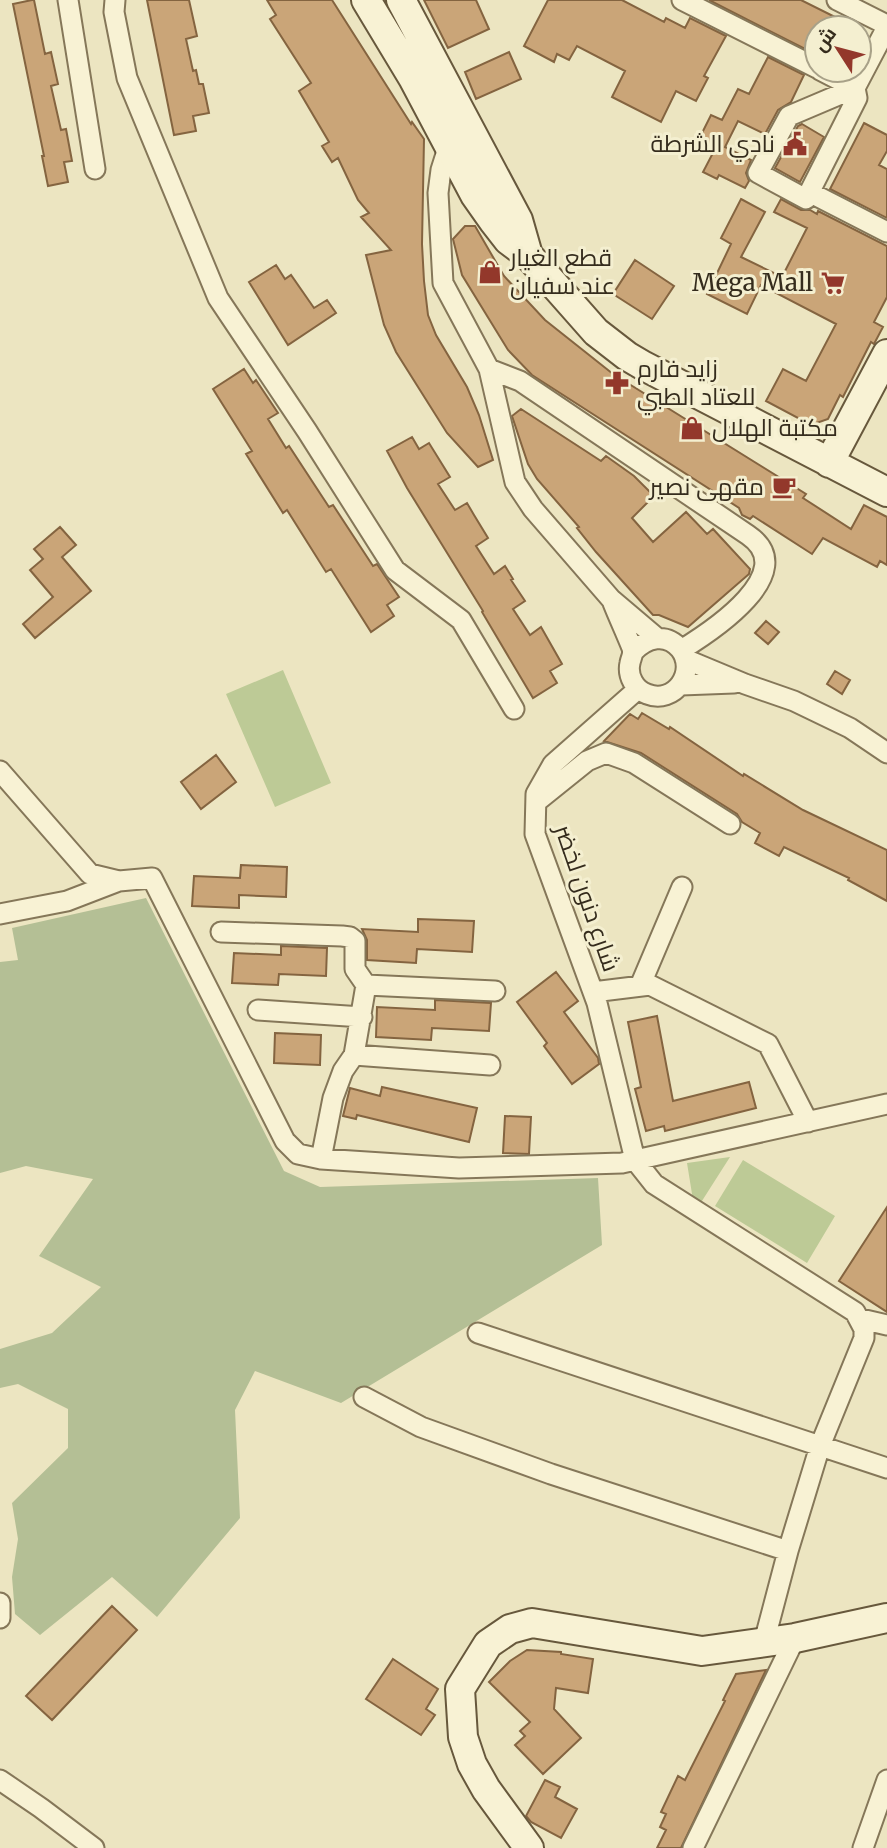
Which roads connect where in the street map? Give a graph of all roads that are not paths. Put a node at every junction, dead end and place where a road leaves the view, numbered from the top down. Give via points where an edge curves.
1 (68, 0) edge
2 (115, 0) edge
3 (366, 0) edge
4 (401, 0) edge
5 (681, 0) edge
6 (837, 0) edge
7 (887, 26) edge
8 (803, 61) edge
9 (847, 84) edge
10 (855, 88) junction
11 (459, 140) junction
12 (95, 169) dead end
13 (809, 192) junction
14 (887, 232) edge
15 (887, 354) edge
16 (489, 369) junction
17 (829, 463) junction
18 (887, 492) edge
19 (611, 598) junction
20 (657, 638) junction
21 (633, 652) junction
22 (683, 654) junction
23 (745, 684) junction
24 (681, 685) junction
25 (638, 689) junction
26 (514, 709) dead end
27 (887, 753) edge
28 (0, 771) edge
29 (536, 802) junction
30 (730, 824) dead end
31 (118, 881) junction
32 (682, 887) dead end
33 (0, 914) edge
34 (221, 932) dead end
35 (366, 985) junction
36 (640, 986) junction
37 (495, 991) dead end
38 (593, 992) junction
39 (258, 1010) dead end
40 (362, 1017) junction
41 (354, 1055) junction
42 (490, 1065) dead end
43 (887, 1104) edge
44 (808, 1122) junction
45 (321, 1159) junction
46 (635, 1160) junction
47 (861, 1319) junction
48 (887, 1325) edge
49 (478, 1333) dead end
50 (364, 1397) dead end
51 (820, 1446) junction
52 (887, 1468) edge
53 (788, 1551) junction
54 (0, 1603) edge
55 (0, 1618) edge
56 (887, 1618) edge
57 (851, 1626) junction
58 (887, 1626) edge
59 (795, 1638) junction
60 (764, 1642) junction
61 (1, 1780) edge
62 (887, 1780) edge
63 (94, 1848) edge
64 (529, 1848) edge
65 (693, 1848) edge
66 (863, 1848) edge

1 - 12 street
2 - 26 street via 127,78 218,298 395,570 461,620
3 - 11 main road via 413,78
4 - 11 main road
5 - 8 street
6 - 7 street
7 - 10 street
9 - 10 street
10 - 13 street via 857,98
10 - 13 street via 789,116 758,173 806,199
11 - 16 street via 441,170 438,193 443,283
11 - 17 main road via 518,220 528,255 596,332 627,356
13 - 14 street
15 - 17 main road
16 - 19 street via 515,482
16 - 22 street via 520,381 757,541 766,558 757,587
17 - 18 main road
19 - 20 street
19 - 21 street
20 - 21 street
20 - 22 street
21 - 25 street via 629,671
22 - 23 street
22 - 24 street via 687,668
23 - 24 street
23 - 27 street via 850,728
24 - 25 street via 666,695
25 - 29 street, شارع دنون لخضر via 553,764
28 - 31 street via 90,874
29 - 30 street via 587,761 606,753 634,763
29 - 38 street, شارع دنون لخضر via 535,834
31 - 33 street via 67,901
31 - 45 street via 152,878 285,1141 298,1154
32 - 36 street
34 - 35 street via 349,937 355,941 355,969
35 - 37 street
35 - 40 street
36 - 38 street
36 - 44 street via 650,985 768,1044
38 - 46 street, شارع دنون لخضر
39 - 40 street
40 - 41 street
41 - 42 street
41 - 45 street via 333,1098
43 - 44 street
44 - 46 street
45 - 46 street via 459,1168
46 - 47 street via 654,1184
47 - 48 street
47 - 51 street via 864,1338
49 - 51 street
50 - 53 street via 421,1427
51 - 52 street
51 - 53 street
53 - 60 street
54 - 55 street
56 - 57 main road
57 - 58 main road
57 - 59 main road
59 - 60 main road
59 - 65 street
60 - 64 main road via 702,1651 532,1623 510,1629 488,1644 460,1689 463,1737 486,1789
61 - 63 street
62 - 66 street

